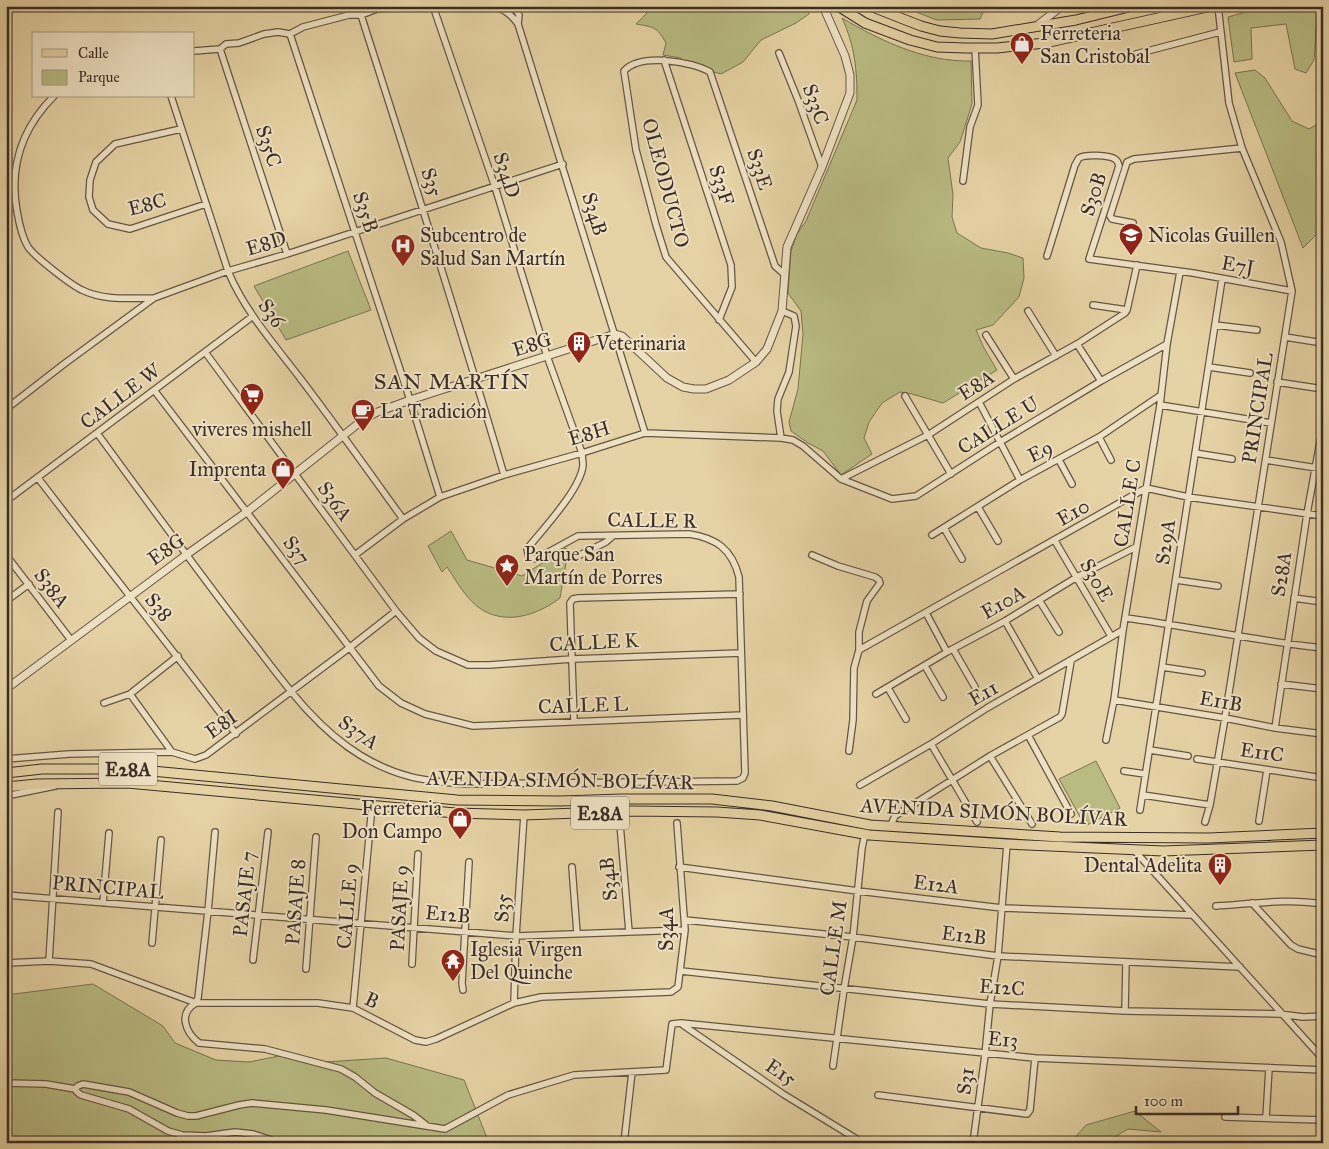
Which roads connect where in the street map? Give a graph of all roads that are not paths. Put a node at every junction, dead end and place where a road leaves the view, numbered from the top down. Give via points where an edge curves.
1 (413, 6) edge
2 (433, 6) edge
3 (489, 6) edge
4 (514, 6) edge
5 (823, 6) edge
6 (838, 6) edge
7 (870, 6) edge
8 (1062, 6) edge
9 (1133, 6) edge
10 (1212, 6) edge
11 (1218, 6) edge
12 (360, 15) junction
13 (518, 24) junction
14 (1034, 27) junction
15 (1220, 32) junction
16 (290, 34) junction
17 (975, 48) junction
18 (220, 49) junction
19 (195, 50) edge
20 (779, 53) dead end
21 (1136, 54) dead end
22 (664, 60) junction
23 (52, 98) edge
24 (172, 98) edge
25 (181, 129) junction
26 (1242, 148) junction
27 (563, 164) junction
28 (822, 167) junction
29 (963, 181) dead end
30 (494, 187) junction
31 (206, 204) junction
32 (423, 209) junction
33 (1133, 223) dead end
34 (356, 231) junction
35 (286, 254) junction
36 (1047, 256) dead end
37 (1089, 259) joint
38 (1136, 265) junction
39 (228, 271) junction
40 (1180, 272) junction
41 (784, 274) junction
42 (1222, 279) junction
43 (1292, 291) junction
44 (154, 298) junction
45 (1093, 305) dead end
46 (782, 311) junction
47 (1028, 311) dead end
48 (1126, 312) junction
49 (253, 316) junction
50 (719, 320) junction
51 (1215, 325) junction
52 (1257, 330) dead end
53 (615, 334) junction
54 (986, 335) dead end
55 (1285, 338) junction
56 (1323, 343) edge
57 (1077, 344) junction
58 (1167, 344) junction
59 (205, 352) junction
60 (547, 356) junction
61 (1056, 356) junction
62 (756, 362) junction
63 (1209, 367) junction
64 (1250, 373) dead end
65 (476, 379) junction
66 (1014, 379) junction
67 (1101, 381) junction
68 (1277, 382) junction
69 (1323, 389) edge
70 (154, 390) junction
71 (1161, 395) junction
72 (905, 396) dead end
73 (410, 400) junction
74 (979, 402) junction
75 (1160, 405) junction
76 (6, 409) edge
77 (1201, 411) junction
78 (1271, 423) junction
79 (1323, 425) edge
80 (645, 432) junction
81 (97, 433) junction
82 (928, 435) junction
83 (343, 436) junction
84 (1099, 437) junction
85 (781, 438) junction
86 (1000, 442) junction
87 (582, 453) junction
88 (1195, 453) junction
89 (1232, 459) dead end
90 (1059, 460) junction
91 (1110, 460) dead end
92 (1266, 460) junction
93 (1316, 469) junction
94 (1323, 469) edge
95 (951, 474) junction
96 (296, 475) junction
97 (504, 475) junction
98 (38, 478) junction
99 (841, 479) junction
100 (1020, 480) junction
101 (1072, 484) dead end
102 (1146, 488) junction
103 (440, 497) junction
104 (1188, 497) junction
105 (6, 501) edge
106 (1258, 506) junction
107 (978, 507) junction
108 (248, 512) junction
109 (1307, 514) junction
110 (1323, 516) edge
111 (403, 519) junction
112 (944, 528) junction
113 (932, 535) dead end
114 (614, 536) junction
115 (998, 541) dead end
116 (1055, 541) junction
117 (1136, 547) junction
118 (186, 555) junction
119 (355, 555) junction
120 (580, 555) dead end
121 (812, 555) dead end
122 (6, 556) edge
123 (962, 559) dead end
124 (1077, 577) junction
125 (1176, 580) junction
126 (29, 584) junction
127 (1218, 586) dead end
128 (740, 594) junction
129 (129, 597) junction
130 (1294, 598) junction
131 (1039, 600) junction
132 (6, 601) edge
133 (1323, 602) edge
134 (396, 611) junction
135 (926, 613) junction
136 (1126, 618) junction
137 (1005, 621) junction
138 (1169, 624) junction
139 (1123, 630) junction
140 (1059, 632) dead end
141 (1111, 636) junction
142 (1238, 636) junction
143 (71, 640) junction
144 (1286, 644) junction
145 (349, 648) junction
146 (1323, 648) edge
147 (859, 650) junction
148 (950, 650) junction
149 (741, 653) junction
150 (178, 656) junction
151 (450, 657) joint
152 (572, 659) junction
153 (1071, 661) junction
154 (925, 666) junction
155 (1162, 667) junction
156 (1202, 673) dead end
157 (1038, 680) junction
158 (1281, 684) junction
159 (975, 687) dead end
160 (888, 688) junction
161 (6, 689) edge
162 (1323, 690) edge
163 (291, 692) junction
164 (130, 694) junction
165 (876, 694) dead end
166 (943, 697) dead end
167 (1114, 700) junction
168 (104, 703) dead end
169 (1156, 707) junction
170 (425, 714) joint
171 (743, 715) junction
172 (1225, 718) junction
173 (906, 719) dead end
174 (574, 721) junction
175 (1275, 728) junction
176 (236, 734) junction
177 (1323, 734) edge
178 (1028, 735) junction
179 (1106, 740) dead end
180 (931, 744) junction
181 (1150, 750) junction
182 (850, 751) dead end
183 (172, 752) junction
184 (44, 756) junction
185 (990, 756) junction
186 (1188, 756) dead end
187 (1197, 759) dead end
188 (6, 760) edge
189 (1218, 762) junction
190 (40, 770) junction
191 (1267, 770) junction
192 (1124, 771) dead end
193 (6, 773) edge
194 (1145, 774) junction
195 (219, 778) junction
196 (743, 778) joint
197 (1323, 778) edge
198 (951, 780) junction
199 (62, 784) junction
200 (860, 785) dead end
201 (6, 787) edge
202 (192, 788) junction
203 (1143, 795) junction
204 (6, 796) edge
205 (1210, 805) junction
206 (372, 806) junction
207 (1140, 810) dead end
208 (58, 812) dead end
209 (1071, 814) dead end
210 (524, 815) junction
211 (1259, 821) dead end
212 (977, 822) dead end
213 (1205, 822) dead end
214 (677, 823) dead end
215 (620, 824) dead end
216 (1032, 824) dead end
217 (890, 827) junction
218 (6, 831) edge
219 (214, 832) dead end
220 (268, 832) dead end
221 (109, 833) dead end
222 (1323, 833) edge
223 (865, 834) junction
224 (316, 837) dead end
225 (161, 840) dead end
226 (1007, 844) junction
227 (1323, 845) edge
228 (1134, 850) junction
229 (418, 854) dead end
230 (470, 862) dead end
231 (572, 866) dead end
232 (679, 867) junction
233 (858, 891) junction
234 (6, 895) edge
235 (52, 899) junction
236 (103, 903) junction
237 (1252, 903) junction
238 (1323, 904) edge
239 (1216, 906) dead end
240 (155, 907) junction
241 (1002, 908) junction
242 (208, 911) junction
243 (258, 914) junction
244 (1191, 915) junction
245 (310, 919) junction
246 (685, 920) junction
247 (361, 923) junction
248 (414, 927) junction
249 (685, 930) junction
250 (466, 931) junction
251 (629, 932) junction
252 (576, 934) junction
253 (516, 936) junction
254 (853, 937) junction
255 (152, 943) dead end
256 (1323, 955) edge
257 (998, 956) junction
258 (253, 960) dead end
259 (49, 961) junction
260 (1126, 962) junction
261 (6, 963) edge
262 (412, 964) dead end
263 (1240, 967) junction
264 (306, 969) dead end
265 (681, 971) junction
266 (844, 989) junction
267 (463, 990) dead end
268 (675, 991) joint
269 (196, 1003) junction
270 (514, 1003) junction
271 (990, 1004) junction
272 (354, 1008) junction
273 (1125, 1011) junction
274 (1280, 1014) junction
275 (1323, 1016) edge
276 (681, 1023) junction
277 (837, 1039) junction
278 (985, 1055) junction
279 (1034, 1058) junction
280 (1323, 1059) edge
281 (833, 1066) dead end
282 (1269, 1068) junction
283 (1323, 1070) edge
284 (632, 1072) junction
285 (6, 1083) edge
286 (75, 1089) junction
287 (878, 1095) dead end
288 (977, 1109) junction
289 (1225, 1117) dead end
290 (1266, 1118) junction
291 (1323, 1120) edge
292 (426, 1125) junction
293 (281, 1143) edge
294 (624, 1143) edge
295 (864, 1143) edge
296 (972, 1143) edge

1 - 12 street via 377,9
2 - 30 street, S34D
3 - 13 street via 509,12
4 - 13 street, S34B via 519,15
5 - 28 street via 845,56 851,85
6 - 17 main road via 865,23 910,40 937,47
7 - 14 main road via 921,26 960,34 992,34
8 - 14 street
9 - 14 main road
10 - 17 main road via 1045,43
11 - 15 street, PRINCIPAL
12 - 16 street via 303,27
12 - 32 street, S35
13 - 27 street, S34B
15 - 21 street
15 - 26 street, PRINCIPAL via 1229,103
16 - 18 street via 264,34 226,44
16 - 34 street, S35B
17 - 29 street via 977,110 970,127
18 - 19 street
18 - 35 street, S35C
20 - 28 street, S33C
22 - 41 street, S33E via 701,67 710,72 775,266
22 - 50 street, S33F via 731,265 732,287
22 - 50 street, OLEODUCTO via 635,63 624,71 636,150 666,257
23 - 44 street via 26,134 15,166 14,194 19,225 29,248 55,272 82,290 102,296
24 - 25 street, S36
25 - 31 street, S36
25 - 31 street, E8C via 115,144 96,162 89,197 94,210 108,224 130,229
26 - 33 street via 1127,162 1110,216
26 - 43 street, PRINCIPAL via 1281,242
27 - 30 street, E8D
27 - 53 street, S34B
28 - 41 street via 790,238
30 - 32 street, E8D
30 - 60 street, S34D
31 - 39 street, S36
32 - 34 street, E8D
32 - 65 street, S35
34 - 35 street, E8D
34 - 73 street, S35B
35 - 39 street, E8D
36 - 37 street, S30B via 1075,165 1079,159 1096,155 1115,159 1119,166
37 - 38 street, E7J
38 - 40 street, E7J
38 - 48 street
39 - 44 street, E8D
39 - 49 street, S36
40 - 42 street, E7J
40 - 58 street, CALLE C
41 - 46 street
42 - 43 street, E7J
42 - 51 street, S29A
43 - 55 street, PRINCIPAL
44 - 76 street, E8D
45 - 48 street
46 - 62 street via 767,349
46 - 85 street via 794,316 796,326 789,372 776,411
47 - 61 street
48 - 57 street, E8A
49 - 59 street, CALLE W
49 - 83 street, S36
50 - 62 street, OLEODUCTO
51 - 52 street
51 - 63 street, S29A
53 - 60 street, E8G
53 - 62 street via 622,336 667,378 683,387 706,389 718,386
53 - 80 street, S34B
54 - 66 street
55 - 56 street
55 - 68 street, PRINCIPAL
57 - 61 street, E8A
57 - 67 street
58 - 67 street, CALLE U
58 - 71 street, CALLE C
59 - 70 street, CALLE W
59 - 96 street, S36A
60 - 65 street, E8G
60 - 87 street, S34D
61 - 66 street, E8A
63 - 64 street
63 - 77 street, S29A
65 - 73 street, E8G
65 - 97 street, S35
66 - 74 street, E8A
67 - 86 street, CALLE U
68 - 69 street
68 - 78 street, PRINCIPAL
70 - 81 street, CALLE W
70 - 108 street, S37
71 - 75 street, CALLE C
71 - 84 street, E9
72 - 82 street
73 - 83 street, E8G via 375,413
73 - 103 street, S35B
74 - 82 street, E8A
74 - 86 street
75 - 77 street
75 - 102 street, CALLE C
77 - 78 street
77 - 88 street, S29A
78 - 92 street, PRINCIPAL
79 - 93 street, S28A
80 - 85 street, E8H
80 - 87 street, E8H
81 - 98 street, CALLE W
81 - 118 street, S37A
82 - 95 street
82 - 99 street, E8A
83 - 96 street, E8G
83 - 111 street, S36
84 - 90 street, E9
84 - 91 street
85 - 99 street, E8H via 803,446
86 - 95 street, CALLE U
86 - 100 street
87 - 97 street, E8H
87 - 114 street, CALLE R via 580,478 527,552 529,557 536,559 578,536
88 - 89 street
88 - 104 street, S29A
90 - 100 street, E9
90 - 101 street
92 - 93 street
92 - 106 street, PRINCIPAL
93 - 94 street
93 - 109 street, S28A
95 - 99 street, CALLE U via 916,496 892,499
96 - 108 street, E8G
96 - 119 street, S36A
97 - 103 street, E8H
98 - 105 street, CALLE W
98 - 129 street, S38
100 - 107 street, E9
102 - 104 street
102 - 116 street, E10
102 - 117 street, CALLE C
103 - 111 street, E8H
104 - 106 street
104 - 125 street, S29A
106 - 109 street
106 - 142 street, PRINCIPAL
107 - 112 street, E9
107 - 115 street
108 - 118 street, E8G
108 - 145 street, S37
109 - 110 street
109 - 130 street, S28A
111 - 119 street, E8H
112 - 113 street, E9
112 - 123 street
114 - 120 street
114 - 128 street, CALLE R via 705,536 721,546 736,564
116 - 124 street, S30E
116 - 135 street, E10
117 - 124 street, E10A
117 - 136 street, CALLE C
118 - 129 street, E8G
118 - 163 street, S37A
119 - 134 street, S36A
121 - 147 street via 879,580 867,601 859,632
122 - 126 street, S38A
124 - 131 street, E10A
124 - 141 street, S30E
125 - 127 street
125 - 138 street, S29A
126 - 132 street
126 - 143 street, S38A
128 - 149 street, CALLE R
128 - 152 street via 573,599 570,603
129 - 143 street, E8G
129 - 150 street, S38
130 - 133 street
130 - 144 street, S28A
131 - 137 street, E10A
131 - 140 street
134 - 145 street, E8I
134 - 151 street, S36A via 418,638
135 - 147 street, E10
135 - 148 street
136 - 138 street
136 - 139 street, CALLE C
137 - 148 street, E10A
137 - 157 street
138 - 142 street
138 - 155 street, S29A
139 - 141 street, E11
139 - 167 street, CALLE C
141 - 153 street, E11
142 - 144 street
142 - 172 street, PRINCIPAL
143 - 161 street, E8G
144 - 146 street
144 - 158 street, S28A
145 - 163 street, E8I
145 - 170 street, S37 via 379,686 401,703
147 - 182 street via 854,668
148 - 154 street, E10A
148 - 159 street
149 - 152 street, CALLE K
149 - 171 street, CALLE R
150 - 164 street
150 - 176 street, S38
151 - 152 street, CALLE K via 468,665
152 - 174 street
153 - 157 street, E11
153 - 178 street via 1062,714
154 - 160 street, E10A
154 - 166 street
155 - 156 street
155 - 169 street, S29A
157 - 180 street, E11
158 - 162 street
158 - 175 street, S28A
160 - 165 street, E10A
160 - 173 street
163 - 176 street, E8I
163 - 196 street, S37A via 324,728 359,755 393,772 425,781 464,784 737,781
164 - 168 street
164 - 183 street
167 - 169 street, E11B
167 - 179 street, CALLE C
169 - 172 street, E11B
169 - 181 street, S29A
170 - 174 street, CALLE L via 473,726
171 - 174 street, CALLE L
171 - 196 street, CALLE R
172 - 175 street, E11B
172 - 189 street, PRINCIPAL
175 - 177 street, E11B
176 - 183 street, E8I via 206,755 196,758
178 - 185 street
178 - 209 street
180 - 198 street
180 - 200 street, E11
181 - 186 street
181 - 194 street, S29A
183 - 184 street, E8I
184 - 188 street
184 - 190 street
185 - 198 street
185 - 216 street
187 - 189 street, E11C
189 - 191 street, E11C
189 - 205 street, PRINCIPAL
190 - 193 main road, AVENIDA SIMÓN BOLÍVAR / E28A
190 - 195 main road, AVENIDA SIMÓN BOLÍVAR / E28A via 131,769
191 - 197 street, E11C
191 - 211 street
192 - 194 street
194 - 203 street, S29A
195 - 202 main road via 221,783 217,788
195 - 217 main road, AVENIDA SIMÓN BOLÍVAR / E28A via 457,800 712,799
198 - 212 street
198 - 217 street via 895,816
199 - 201 main road, AVENIDA SIMÓN BOLÍVAR / E28A
199 - 202 main road, AVENIDA SIMÓN BOLÍVAR / E28A via 127,783
199 - 204 street
202 - 206 main road, AVENIDA SIMÓN BOLÍVAR / E28A
203 - 205 street
203 - 207 street, S29A
204 - 218 street
205 - 213 street, PRINCIPAL
206 - 210 main road, AVENIDA SIMÓN BOLÍVAR / E28A
206 - 247 street, CALLE 9
208 - 235 street
210 - 223 main road, AVENIDA SIMÓN BOLÍVAR / E28A via 717,812 760,815
210 - 253 street, S35
214 - 232 street, S34A
215 - 251 street, S34B
217 - 222 main road, AVENIDA SIMÓN BOLÍVAR via 1098,837 1208,838
219 - 242 street
220 - 243 street, PASAJE 7
221 - 236 street
223 - 226 main road, AVENIDA SIMÓN BOLÍVAR / E28A
223 - 233 street, CALLE M
224 - 245 street, PASAJE 8
225 - 240 street
226 - 228 main road, AVENIDA SIMÓN BOLÍVAR
226 - 241 street, S31
227 - 228 main road, AVENIDA SIMÓN BOLÍVAR
228 - 244 street
229 - 248 street, PASAJE 9
230 - 250 street
231 - 252 street
232 - 233 street, E12A
232 - 246 street, S34A
233 - 241 street, E12A
233 - 254 street, CALLE M
234 - 235 street, PRINCIPAL
235 - 236 street, PRINCIPAL
235 - 259 street
236 - 240 street, PRINCIPAL
237 - 238 street
237 - 239 street
237 - 256 street via 1291,945
240 - 242 street, PRINCIPAL
240 - 255 street
241 - 244 street, E12A
241 - 257 street, S31
242 - 243 street, E12B
242 - 269 street
243 - 245 street, E12B
243 - 258 street, PASAJE 7
244 - 263 street
245 - 247 street, E12B
245 - 264 street, PASAJE 8
246 - 249 street, S34A
246 - 254 street, E12B
247 - 248 street, E12B
247 - 272 street, CALLE 9
248 - 250 street, E12B
248 - 262 street, PASAJE 9
249 - 251 street, E12B
249 - 265 street, S34A
250 - 253 street, E12B
250 - 267 street
251 - 252 street, E12B
252 - 253 street, E12B
253 - 270 street, S35
254 - 257 street, E12B
254 - 266 street, CALLE M
257 - 260 street, E12B
257 - 271 street, S31
259 - 261 street, B
259 - 269 street, B via 91,964
260 - 263 street, E12B
260 - 273 street
263 - 274 street
265 - 266 street, E12C
265 - 268 street, S34A
266 - 271 street, E12C
266 - 277 street, CALLE M
268 - 270 street, B via 541,997
269 - 272 street, B via 318,1003
269 - 292 street via 189,1007 185,1018 191,1037 199,1043 265,1049 341,1069
270 - 272 street, B via 426,1042 415,1040
271 - 273 street, E12C
271 - 278 street, S31
273 - 274 street, E12C
274 - 275 street, E12C
274 - 280 street
276 - 277 street, E13
276 - 284 street via 672,1024 666,1070
276 - 295 street, E15 via 783,1094
277 - 278 street, E13
277 - 281 street, CALLE M
278 - 279 street, E13
278 - 288 street, S31
279 - 282 street, E13
279 - 288 street via 1027,1114
282 - 283 street, E13
282 - 290 street
284 - 292 street via 574,1076 508,1095 445,1129
284 - 294 street
285 - 286 street
286 - 292 street via 83,1084 129,1092 188,1116 252,1104 326,1110
286 - 293 street via 81,1095 129,1109 175,1133 206,1136 235,1132
287 - 288 street
288 - 296 street, S31
289 - 290 street
290 - 291 street

